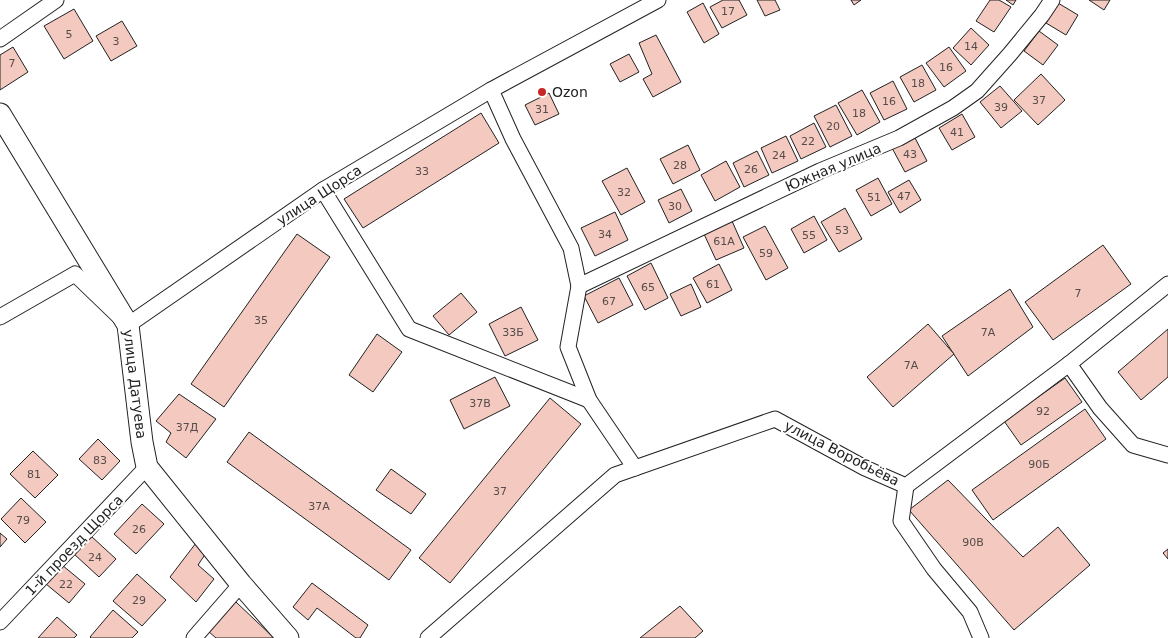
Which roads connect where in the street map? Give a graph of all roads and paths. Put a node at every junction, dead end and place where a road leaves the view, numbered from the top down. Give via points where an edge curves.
1 (56, 0) edge
2 (658, 0) edge
3 (1052, 0) edge
4 (0, 40) edge
5 (491, 90) junction
6 (0, 114) edge
7 (323, 190) junction
8 (1168, 284) edge
9 (579, 286) junction
10 (0, 318) edge
11 (128, 325) junction
12 (1069, 364) junction
13 (589, 400) junction
14 (1168, 455) edge
15 (147, 467) junction
16 (635, 468) junction
17 (906, 486) junction
18 (241, 584) junction
19 (0, 622) edge
20 (194, 638) edge
21 (288, 638) edge
22 (428, 638) edge
23 (981, 638) edge

1 - 4 street
2 - 5 street, улица Щорса
3 - 9 street, Южная улица via 984,84 953,108 899,138 820,171
5 - 7 street, улица Щорса
5 - 9 street via 513,139 571,248
6 - 11 street, улица Датуева
7 - 11 street, улица Щорса
7 - 13 street via 409,329
8 - 12 street, улица Воробьёва
9 - 13 street via 568,347
10 - 11 street via 75,274
11 - 15 street, улица Датуева
12 - 14 street via 1100,408 1133,446
12 - 17 street, улица Воробьёва
13 - 16 street
15 - 18 street, улица Датуева
15 - 19 street, 1-й проезд Щорса
16 - 17 street, улица Воробьёва via 775,419 865,468
16 - 22 street, улица Воробьёва via 615,475
17 - 23 street via 901,521 934,569 970,612
18 - 20 street
18 - 21 street, улица Датуева

